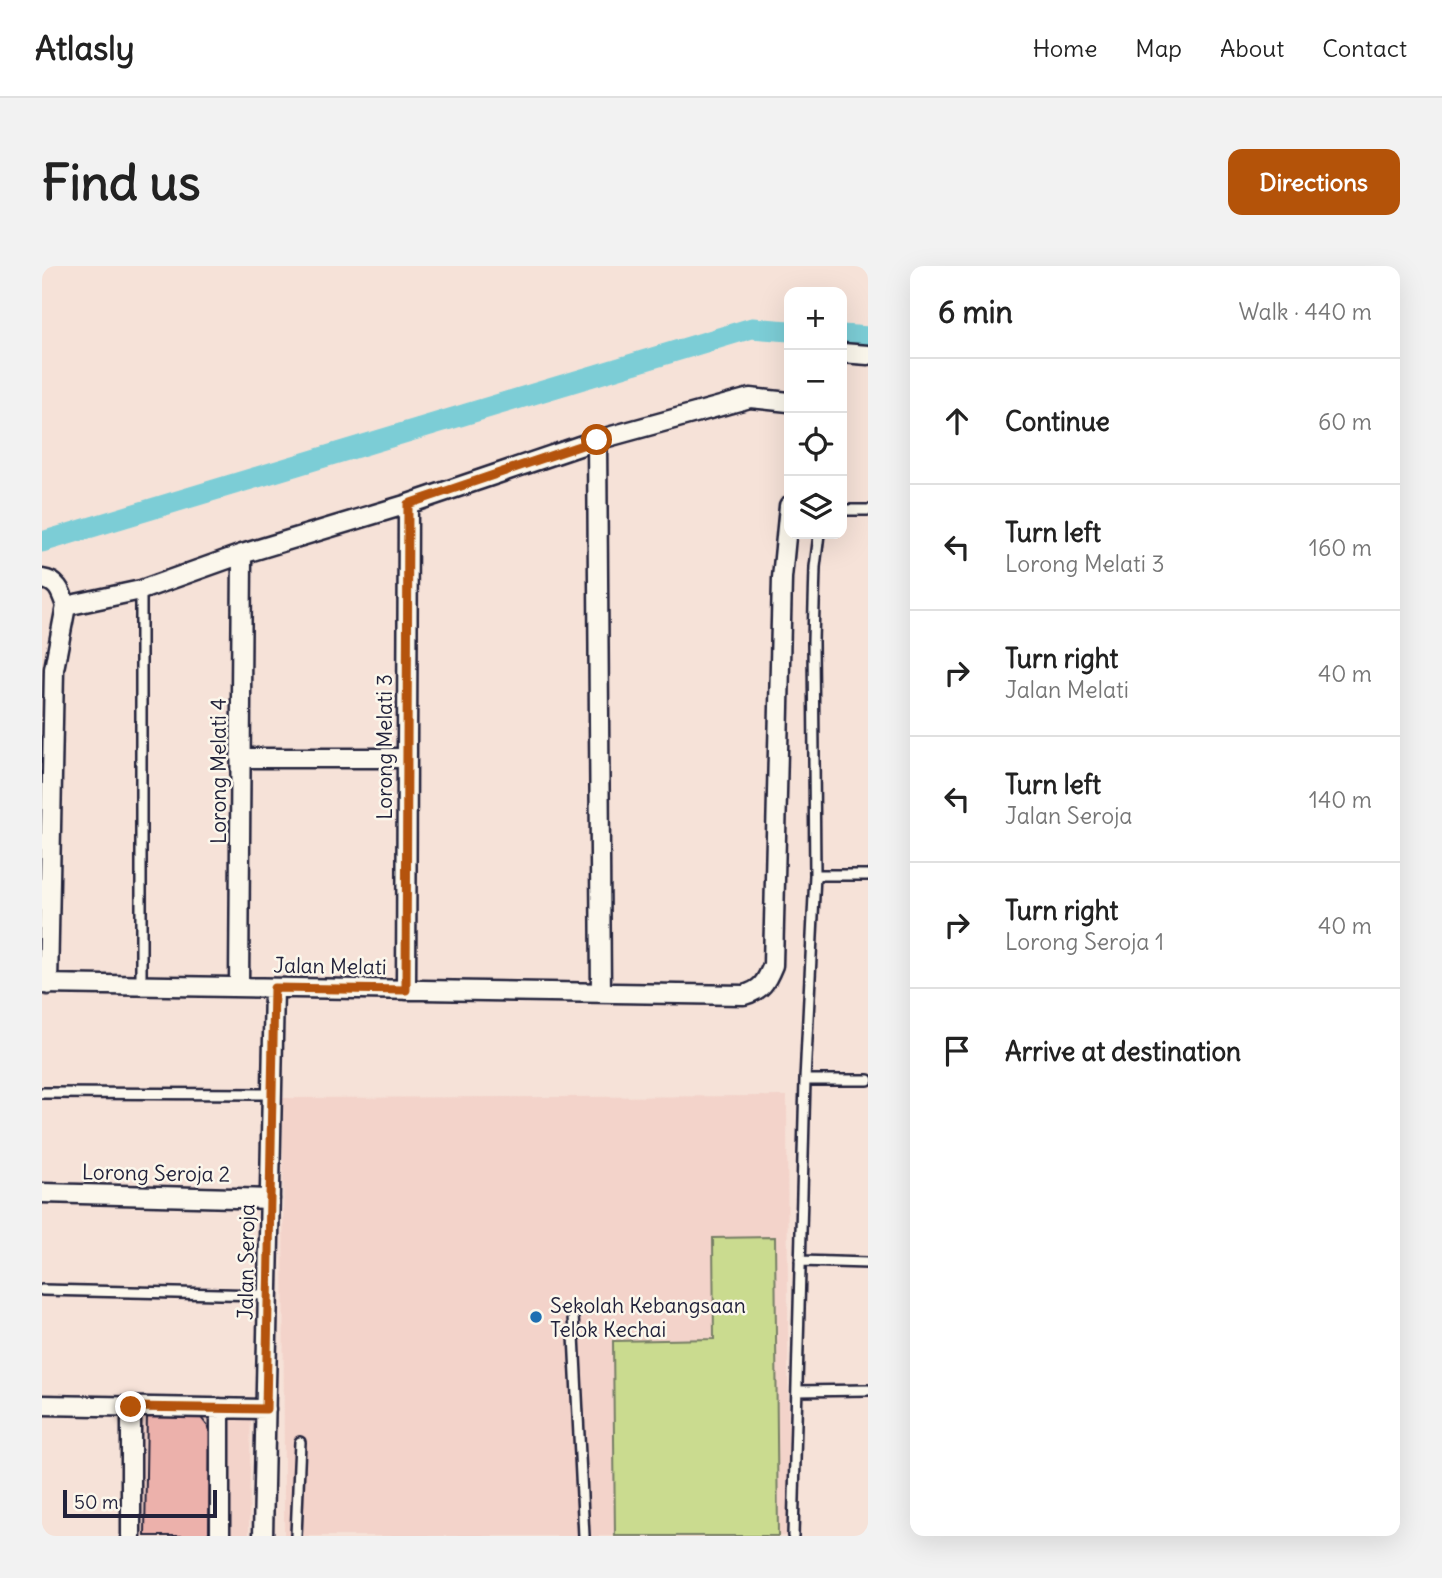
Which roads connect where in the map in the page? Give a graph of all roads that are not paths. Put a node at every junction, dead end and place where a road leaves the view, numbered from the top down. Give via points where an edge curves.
1 (847, 353) edge
2 (868, 355) edge
3 (784, 401) edge
4 (597, 440) junction
5 (408, 504) junction
6 (847, 510) edge
7 (868, 510) edge
8 (786, 539) edge
9 (819, 539) edge
10 (242, 554) junction
11 (42, 579) edge
12 (141, 590) junction
13 (66, 606) junction
14 (240, 758) junction
15 (407, 758) junction
16 (815, 875) junction
17 (868, 875) edge
18 (45, 985) edge
19 (141, 986) junction
20 (239, 987) junction
21 (274, 988) junction
22 (406, 990) junction
23 (601, 993) junction
24 (805, 1080) junction
25 (868, 1080) edge
26 (42, 1093) edge
27 (272, 1094) junction
28 (42, 1194) edge
29 (270, 1199) junction
30 (800, 1261) junction
31 (868, 1263) edge
32 (42, 1290) edge
33 (268, 1295) junction
34 (573, 1315) dead end
35 (868, 1390) edge
36 (797, 1391) junction
37 (42, 1405) edge
38 (131, 1407) junction
39 (220, 1408) junction
40 (266, 1409) junction
41 (300, 1442) dead end
42 (131, 1536) edge
43 (220, 1536) edge
44 (263, 1536) edge
45 (296, 1536) edge
46 (584, 1536) edge
47 (793, 1536) edge

1 - 2 street
3 - 4 street via 750,398
4 - 5 street
4 - 23 street
5 - 10 street
5 - 15 street, Lorong Melati 3
6 - 7 lane
8 - 23 street, Jalan Melati via 773,965 768,979 757,991 744,995
9 - 16 lane via 813,641
10 - 12 street
10 - 14 street, Lorong Melati 4
11 - 13 street via 52,580
12 - 13 street
12 - 19 lane
13 - 18 street via 54,669
14 - 15 street
14 - 20 street, Lorong Melati 4
15 - 22 street, Lorong Melati 3
16 - 17 lane
16 - 24 lane
18 - 19 street, Jalan Melati
19 - 20 street, Jalan Melati
20 - 21 street, Jalan Melati
21 - 22 street, Jalan Melati
21 - 27 street, Jalan Seroja
22 - 23 street, Jalan Melati
24 - 25 lane
24 - 30 lane
26 - 27 lane
27 - 29 street, Jalan Seroja
28 - 29 street, Lorong Seroja 2
29 - 33 street, Jalan Seroja
30 - 31 lane
30 - 36 lane
32 - 33 lane
33 - 40 street, Jalan Seroja
34 - 46 lane
35 - 36 lane
36 - 47 lane
37 - 38 street
38 - 39 street
38 - 42 street
39 - 40 street
39 - 43 street
40 - 44 street, Jalan Seroja
41 - 45 lane

